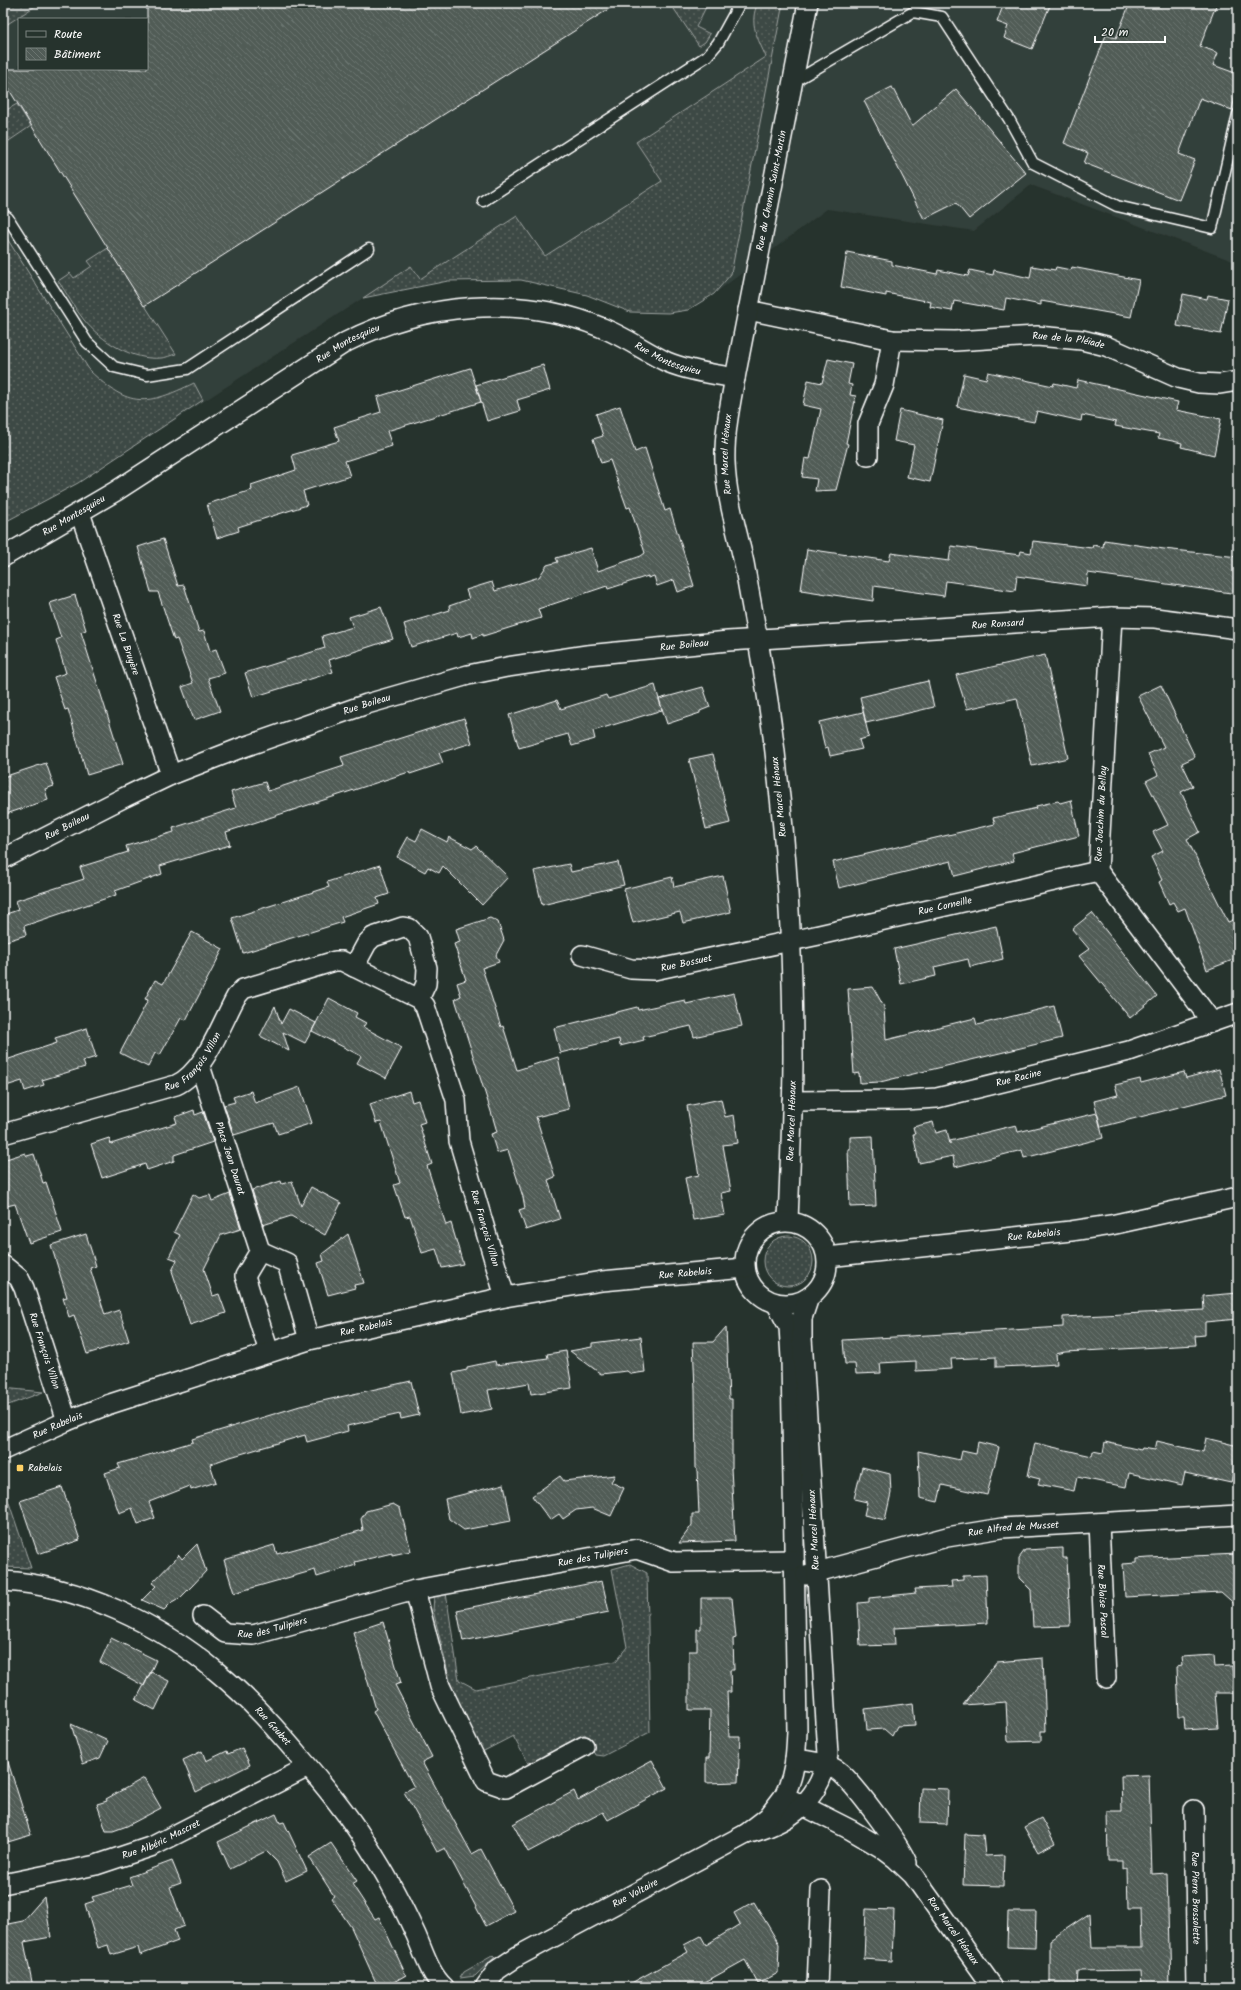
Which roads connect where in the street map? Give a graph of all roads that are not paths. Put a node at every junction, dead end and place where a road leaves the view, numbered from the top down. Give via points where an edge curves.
1 (740, 3) edge
2 (808, 3) edge
3 (793, 82) junction
4 (1238, 114) edge
5 (483, 202) dead end
6 (3, 214) edge
7 (369, 249) dead end
8 (748, 310) junction
9 (892, 340) junction
10 (735, 378) junction
11 (1238, 381) edge
12 (868, 456) dead end
13 (80, 513) junction
14 (3, 557) edge
15 (1112, 617) junction
16 (1238, 630) edge
17 (756, 639) junction
18 (171, 776) junction
19 (3, 859) edge
20 (1098, 871) junction
21 (791, 941) junction
22 (582, 955) dead end
23 (354, 967) junction
24 (419, 999) junction
25 (1238, 1013) edge
26 (1212, 1022) junction
27 (200, 1066) junction
28 (792, 1101) junction
29 (3, 1134) edge
30 (1238, 1197) edge
31 (788, 1221) junction
32 (260, 1251) junction
33 (827, 1257) junction
34 (3, 1265) edge
35 (745, 1268) junction
36 (505, 1297) junction
37 (809, 1297) junction
38 (776, 1303) junction
39 (309, 1340) junction
40 (269, 1352) junction
41 (67, 1421) junction
42 (3, 1450) edge
43 (1238, 1515) edge
44 (1099, 1524) junction
45 (794, 1570) junction
46 (817, 1572) junction
47 (3, 1581) edge
48 (415, 1590) junction
49 (203, 1616) dead end
50 (1106, 1678) dead end
51 (584, 1746) dead end
52 (795, 1759) junction
53 (826, 1765) junction
54 (308, 1767) junction
55 (784, 1796) junction
56 (803, 1805) junction
57 (1194, 1810) dead end
58 (746, 1834) junction
59 (913, 1875) junction
60 (3, 1884) edge
61 (821, 1890) dead end
62 (444, 1987) edge
63 (485, 1987) edge
64 (817, 1987) edge
65 (993, 1987) edge
66 (1197, 1987) edge

1 - 5 lane via 718,43 707,56
2 - 3 street, Rue du Chemin Saint-Martin
3 - 4 lane via 913,12 942,17 1009,119 1033,163 1117,206 1212,228
3 - 8 street, Rue du Chemin Saint-Martin
6 - 7 lane via 8,218 86,342 114,367 147,375 187,370
8 - 9 street, Rue de la Pléiade
8 - 10 street, Rue du Chemin Saint-Martin
9 - 11 street, Rue de la Pléiade via 947,342 1014,337 1059,337 1106,346 1178,378 1199,383 1220,384
9 - 12 street via 884,385 868,424
10 - 13 street, Rue Montesquieu via 680,367 606,329 560,314 520,308 471,308 430,312 385,324 346,342
10 - 17 street, Rue Marcel Hénaux via 727,429 725,468
13 - 14 street, Rue Montesquieu
13 - 18 street, Rue La Bruyère
15 - 16 street, Rue Ronsard via 1155,618
15 - 17 street, Rue Ronsard
15 - 20 street, Rue Joachim du Bellay
17 - 18 street, Rue Boileau via 546,660 468,675 299,726
17 - 21 street, Rue Marcel Hénaux via 777,768
18 - 19 street, Rue Boileau via 99,809
20 - 21 street, Rue Corneille
20 - 26 street, Rue Joachim du Bellay
21 - 22 street, Rue Bossuet via 654,970 631,969
21 - 28 street, Rue Marcel Hénaux
23 - 24 street, Rue François Villon
23 - 24 street via 373,937 403,927 409,928 418,937 427,968 426,984
23 - 27 street, Rue François Villon via 342,961 335,961 243,989 236,997
24 - 36 street, Rue François Villon via 425,1006 456,1100 459,1141
25 - 26 street, Rue Racine
26 - 28 street, Rue Racine via 1129,1051 937,1098
27 - 29 street, Rue François Villon via 176,1086
27 - 32 street, Place Jean Daurat
28 - 31 street, Rue Marcel Hénaux
30 - 33 street, Rue Rabelais via 1111,1225 1071,1231
31 - 33 street via 814,1232 825,1248
31 - 35 street via 771,1224 756,1235 747,1250
32 - 39 street via 287,1263
32 - 40 street via 245,1276
33 - 37 street via 822,1284
34 - 41 street, Rue François Villon via 19,1278 24,1288
35 - 36 street, Rue Rabelais via 602,1281
35 - 38 street via 755,1290
36 - 39 street, Rue Rabelais
37 - 38 street via 792,1303
37 - 46 street, Rue Marcel Hénaux via 802,1318 802,1338
38 - 45 street, Rue Marcel Hénaux via 789,1327 791,1341
39 - 40 street, Rue Rabelais
40 - 41 street, Rue Rabelais via 107,1405
41 - 42 street, Rue Rabelais
43 - 44 street, Rue Alfred de Musset
44 - 46 street, Rue Alfred de Musset via 1002,1528 966,1533
44 - 50 street, Rue Blaise Pascal
45 - 46 street, Rue Alfred de Musset
45 - 48 street, Rue des Tulipiers via 674,1562 637,1549
45 - 52 street, Rue Marcel Hénaux via 797,1731
46 - 53 street, Rue Marcel Hénaux via 829,1744
47 - 54 street, Rue Goubet via 37,1585 79,1595 133,1618 179,1644 236,1688
48 - 49 street, Rue des Tulipiers via 253,1635 225,1633
48 - 51 street via 440,1686 486,1781 506,1788
52 - 53 street, Rue Marcel Hénaux
52 - 55 street, Rue Marcel Hénaux
53 - 56 street, Rue Marcel Hénaux
53 - 59 street, Rue Marcel Hénaux via 837,1770 850,1783 896,1843
54 - 60 street, Rue Albéric Mascret via 153,1846 96,1865
54 - 62 street, Rue Goubet via 340,1806 376,1859 434,1976
55 - 56 street, Rue Marcel Hénaux
55 - 58 street, Rue Voltaire via 768,1817
56 - 58 street, Rue Marcel Hénaux via 790,1817 762,1830
56 - 59 street, Rue Marcel Hénaux via 880,1847
57 - 66 street, Rue Pierre Brossolette
58 - 63 street, Rue Voltaire via 518,1956 498,1970
59 - 65 street, Rue Marcel Hénaux
61 - 64 street

